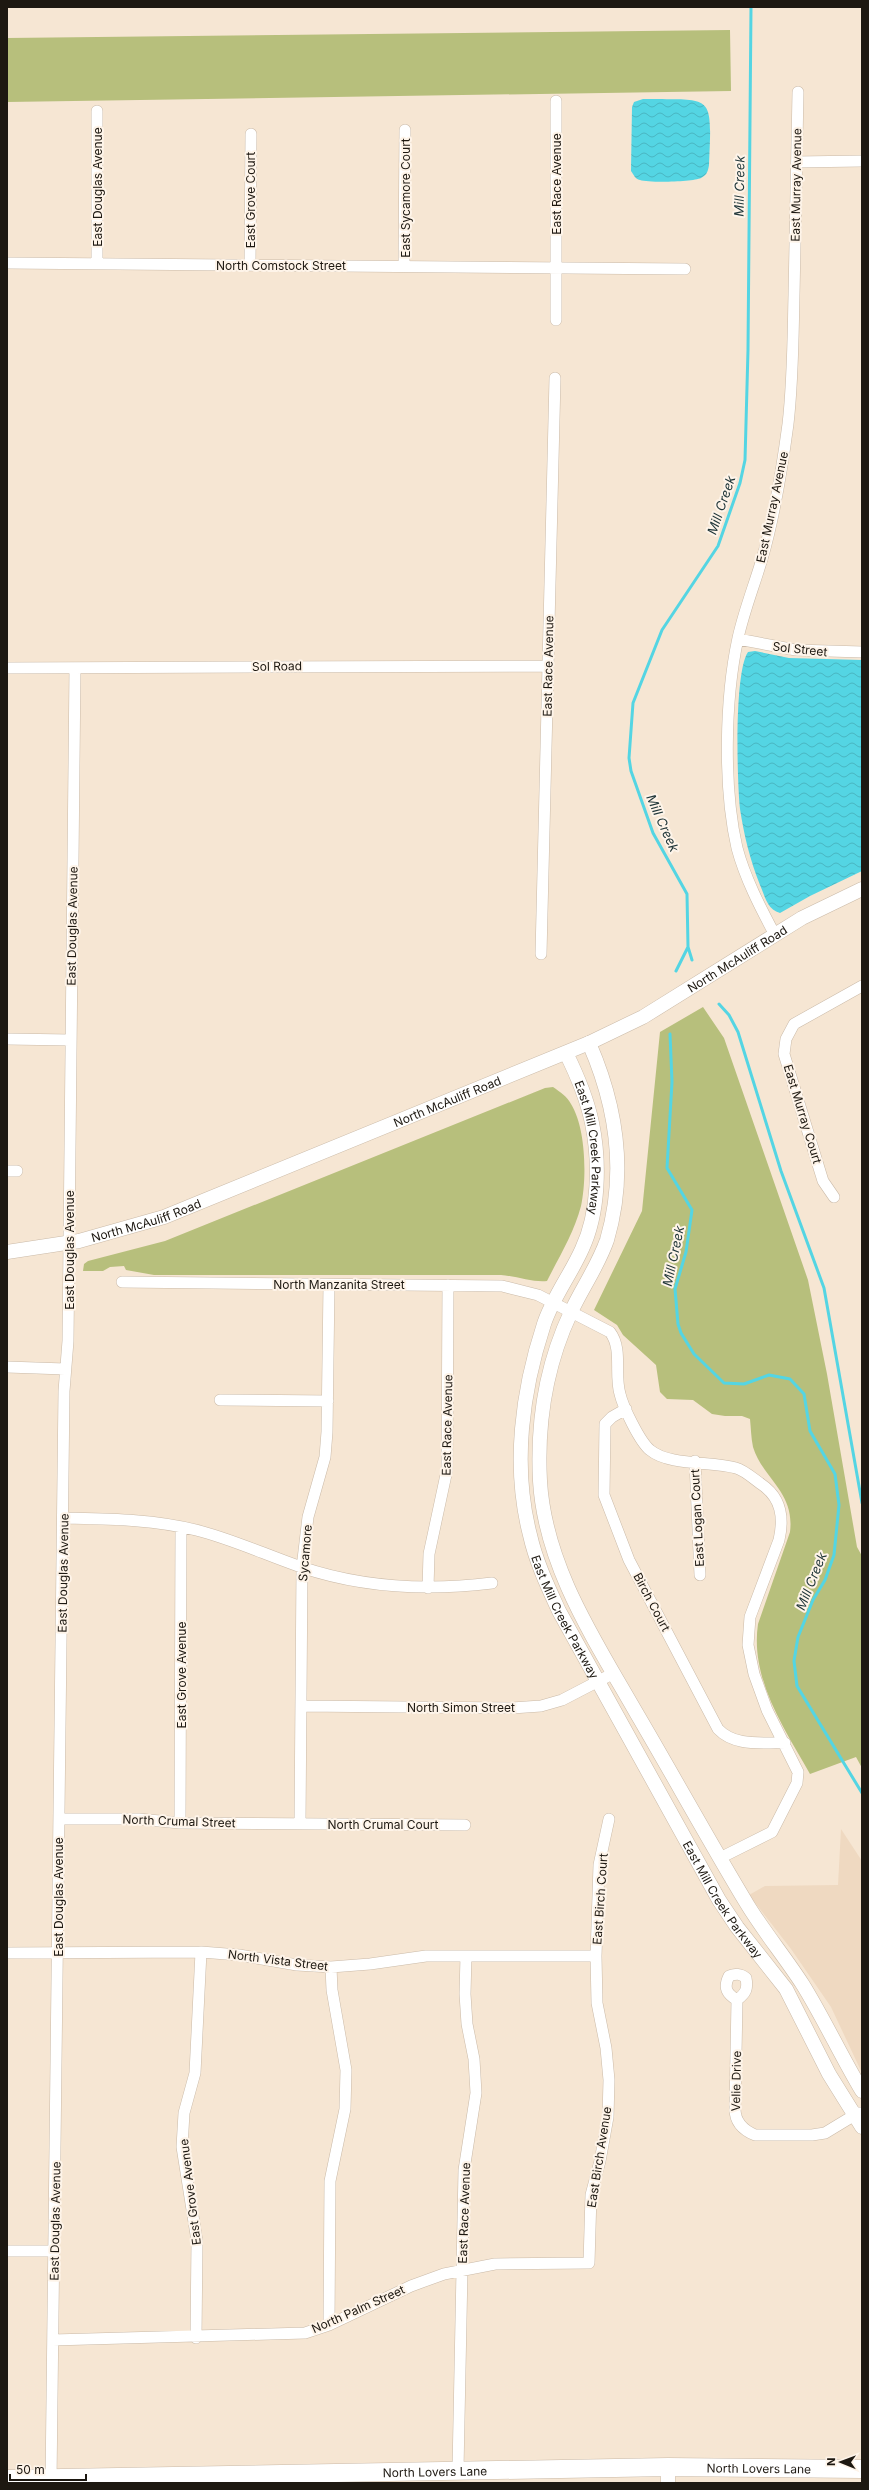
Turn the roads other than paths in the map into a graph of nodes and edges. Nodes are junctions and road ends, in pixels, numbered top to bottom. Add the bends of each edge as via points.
1 (798, 92) dead end
2 (556, 101) dead end
3 (97, 111) dead end
4 (405, 130) dead end
5 (251, 134) dead end
6 (862, 161) edge
7 (797, 162) junction
8 (7, 263) edge
9 (96, 264) junction
10 (250, 265) junction
11 (404, 266) junction
12 (556, 267) junction
13 (685, 269) dead end
14 (556, 320) dead end
15 (555, 378) dead end
16 (738, 639) junction
17 (862, 652) edge
18 (548, 666) junction
19 (7, 668) edge
20 (75, 668) junction
21 (862, 889) edge
22 (775, 935) junction
23 (541, 954) dead end
24 (862, 986) edge
25 (7, 1039) edge
26 (70, 1040) junction
27 (589, 1043) junction
28 (566, 1053) junction
29 (834, 1197) dead end
30 (69, 1243) junction
31 (7, 1252) edge
32 (122, 1282) dead end
33 (329, 1285) junction
34 (448, 1285) junction
35 (553, 1303) junction
36 (571, 1311) junction
37 (7, 1367) edge
38 (65, 1369) junction
39 (220, 1400) dead end
40 (328, 1402) junction
41 (626, 1409) junction
42 (695, 1461) junction
43 (64, 1518) junction
44 (181, 1527) junction
45 (302, 1568) junction
46 (700, 1575) dead end
47 (492, 1583) dead end
48 (428, 1588) junction
49 (614, 1673) junction
50 (596, 1682) junction
51 (301, 1706) junction
52 (785, 1743) junction
53 (59, 1819) junction
54 (609, 1819) dead end
55 (180, 1823) junction
56 (300, 1824) junction
57 (465, 1825) dead end
58 (720, 1858) junction
59 (201, 1952) junction
60 (7, 1953) edge
61 (58, 1954) junction
62 (466, 1956) junction
63 (596, 1956) junction
64 (332, 1967) junction
65 (737, 2000) dead end
66 (862, 2091) edge
67 (860, 2118) edge
68 (7, 2251) edge
69 (54, 2251) junction
70 (589, 2263) joint
71 (462, 2270) junction
72 (329, 2325) junction
73 (196, 2338) junction
74 (54, 2340) junction
75 (862, 2469) edge
76 (458, 2470) junction
77 (668, 2475) edge
78 (7, 2479) edge
79 (51, 2481) edge

1 - 7 street, East Murray Avenue
2 - 12 street, East Race Avenue
3 - 9 street, East Douglas Avenue
4 - 11 street, East Sycamore Court
5 - 10 street, East Grove Court
6 - 7 street
7 - 16 street, East Murray Avenue via 788,421 769,533
8 - 9 street, North Comstock Street
9 - 10 street, North Comstock Street
10 - 11 street, North Comstock Street
11 - 12 street, North Comstock Street
12 - 13 street, North Comstock Street
12 - 14 street, East Race Avenue
15 - 18 street, East Race Avenue
16 - 17 street, Sol Street via 796,650
16 - 22 street, East Murray Avenue via 730,694 730,797 738,849 754,893
18 - 20 street, Sol Road
18 - 23 street, East Race Avenue
19 - 20 street, Sol Road
20 - 26 street, East Douglas Avenue
21 - 22 street, North McAuliff Road via 802,918
22 - 27 street, North McAuliff Road via 643,1017
24 - 29 street, East Murray Court via 794,1024 786,1039 784,1054 823,1181
25 - 26 street
26 - 30 street, East Douglas Avenue
27 - 28 street, North McAuliff Road
27 - 36 street, East Mill Creek Parkway via 608,1090 618,1152 618,1185 606,1241 596,1267
28 - 30 street, North McAuliff Road via 179,1212 116,1232
28 - 35 street, East Mill Creek Parkway via 586,1099 592,1124 596,1177 594,1202 583,1247
30 - 31 street, North McAuliff Road
30 - 38 street, East Douglas Avenue via 68,1341
32 - 33 street, North Manzanita Street
33 - 34 street, North Manzanita Street
33 - 40 street, Sycamore
34 - 35 street, North Manzanita Street via 519,1288
34 - 48 street, East Race Avenue via 447,1470 429,1554
35 - 36 street, North Manzanita Street
35 - 50 street, East Mill Creek Parkway via 544,1323 525,1403 521,1471 523,1501 540,1568
36 - 41 street, North Manzanita Street via 601,1326 614,1337 619,1394
36 - 49 street, East Mill Creek Parkway via 552,1363 546,1389 540,1484 551,1543 562,1572 574,1602
37 - 38 street
38 - 43 street, East Douglas Avenue
39 - 40 street
40 - 45 street, Sycamore via 325,1457 308,1517
41 - 42 street via 650,1450 666,1458
41 - 52 street, Birch Court via 605,1424 604,1495 629,1560 718,1730 738,1742
42 - 46 street, East Logan Court
42 - 52 street via 737,1468 769,1489 780,1507 782,1528 750,1617 748,1645 754,1674 767,1710
43 - 44 street via 139,1520
43 - 53 street, East Douglas Avenue
44 - 45 street via 229,1540
44 - 55 street, East Grove Avenue
45 - 48 street via 368,1583
45 - 51 street, Sycamore
47 - 48 street
49 - 50 street, North Simon Street
49 - 58 street, East Mill Creek Parkway
50 - 51 street, North Simon Street via 562,1700 541,1706
50 - 67 street, East Mill Creek Parkway via 719,1900 786,1989 829,2074
51 - 56 street, Sycamore
52 - 58 street via 798,1772 797,1784 772,1832
53 - 55 street, North Crumal Street via 139,1819
53 - 61 street, East Douglas Avenue
54 - 63 street, East Birch Court via 599,1865
55 - 56 street, North Crumal Street
56 - 57 street, North Crumal Court
58 - 66 street, East Mill Creek Parkway via 749,1907 808,1994
59 - 61 street, North Vista Street
59 - 64 street, North Vista Street
59 - 73 street, East Grove Avenue via 195,2073 184,2114 182,2147 197,2241
60 - 61 street, North Vista Street
61 - 69 street, East Douglas Avenue
62 - 63 street, North Vista Street
62 - 64 street, North Vista Street via 426,1956
62 - 71 street, East Race Avenue via 467,2024 474,2060 476,2093 464,2170
63 - 70 street, East Birch Avenue via 597,2003 609,2080 608,2117 591,2195
64 - 72 street via 332,1990 346,2070 345,2109 330,2182
65 - 67 street, Velie Drive via 734,2109 739,2124 755,2135 812,2135 825,2133
68 - 69 street
69 - 74 street, East Douglas Avenue
70 - 71 street, North Palm Street via 496,2264
71 - 72 street, North Palm Street via 411,2286
71 - 76 street, East Race Avenue
72 - 73 street, North Palm Street via 305,2333
73 - 74 street, North Palm Street
74 - 79 street, East Douglas Avenue
75 - 77 main road, North Lovers Lane
76 - 77 main road, North Lovers Lane
76 - 79 main road, North Lovers Lane
78 - 79 main road, North Lovers Lane

